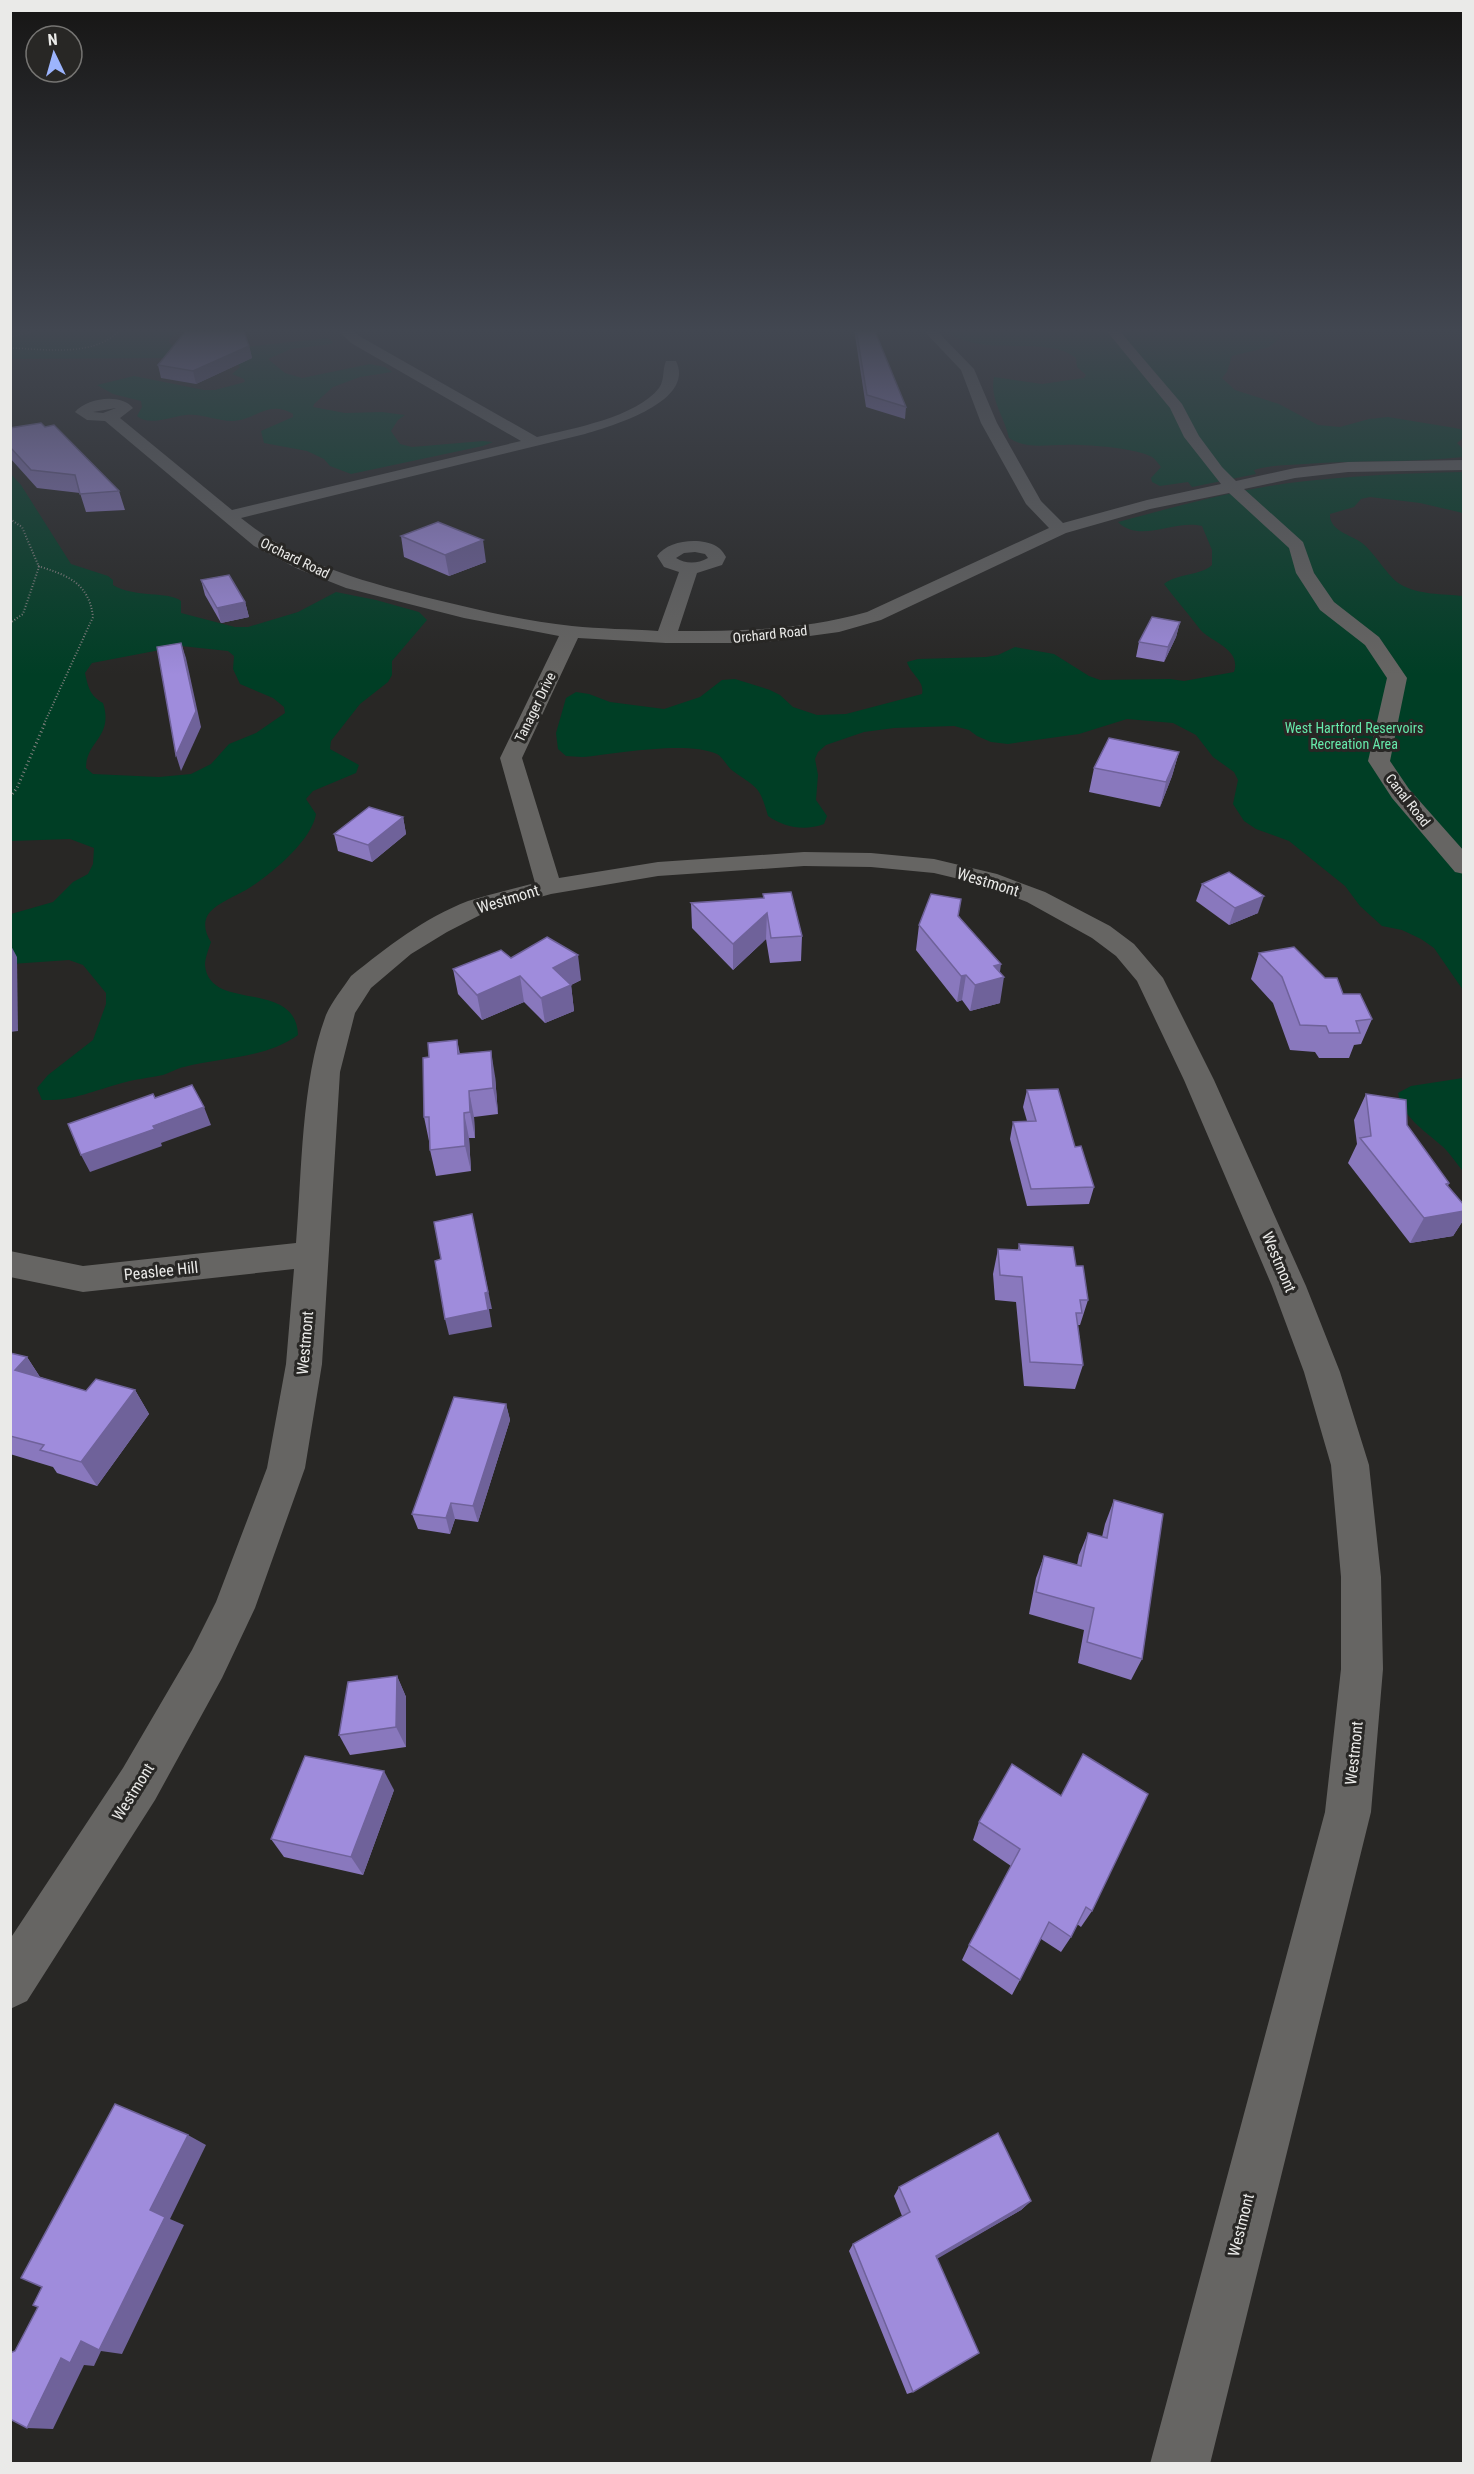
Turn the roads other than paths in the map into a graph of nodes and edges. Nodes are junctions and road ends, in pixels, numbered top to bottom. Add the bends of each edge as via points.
1 (141, 444) edge
2 (525, 444) edge
3 (1001, 444) edge
4 (1197, 444) edge
5 (1464, 465) edge
6 (1232, 487) junction
7 (228, 516) junction
8 (1060, 529) junction
9 (690, 568) dead end
10 (572, 632) junction
11 (666, 637) junction
12 (1464, 867) edge
13 (549, 887) junction
14 (312, 1254) junction
15 (10, 1264) edge
16 (10, 1984) edge
17 (1180, 2463) edge

1 - 7 street, Orchard Road
2 - 7 street
3 - 8 street via 1034,504
4 - 6 street, Canal Road
5 - 6 street, Orchard Road via 1348,467 1295,473
6 - 8 street, Orchard Road
6 - 12 street, Canal Road via 1297,546 1305,573 1327,606 1372,641 1397,678 1379,762 1400,793
7 - 10 street, Orchard Road via 260,542 353,584 471,614
8 - 11 street, Orchard Road via 857,621 759,637
9 - 11 street
10 - 11 street, Orchard Road
10 - 13 street, Tanager Drive via 511,758
13 - 14 street, Westmont via 477,907 438,926 402,948 361,982 341,1013 325,1072
13 - 17 street, Westmont via 658,869 804,859 872,860 933,866 988,879 1068,912 1125,950 1149,978 1199,1080 1290,1286 1350,1464 1361,1577 1362,1669 1348,1812
14 - 15 street, Peaslee Hill via 83,1279
14 - 16 street, Westmont via 304,1364 286,1468 234,1608 139,1784

